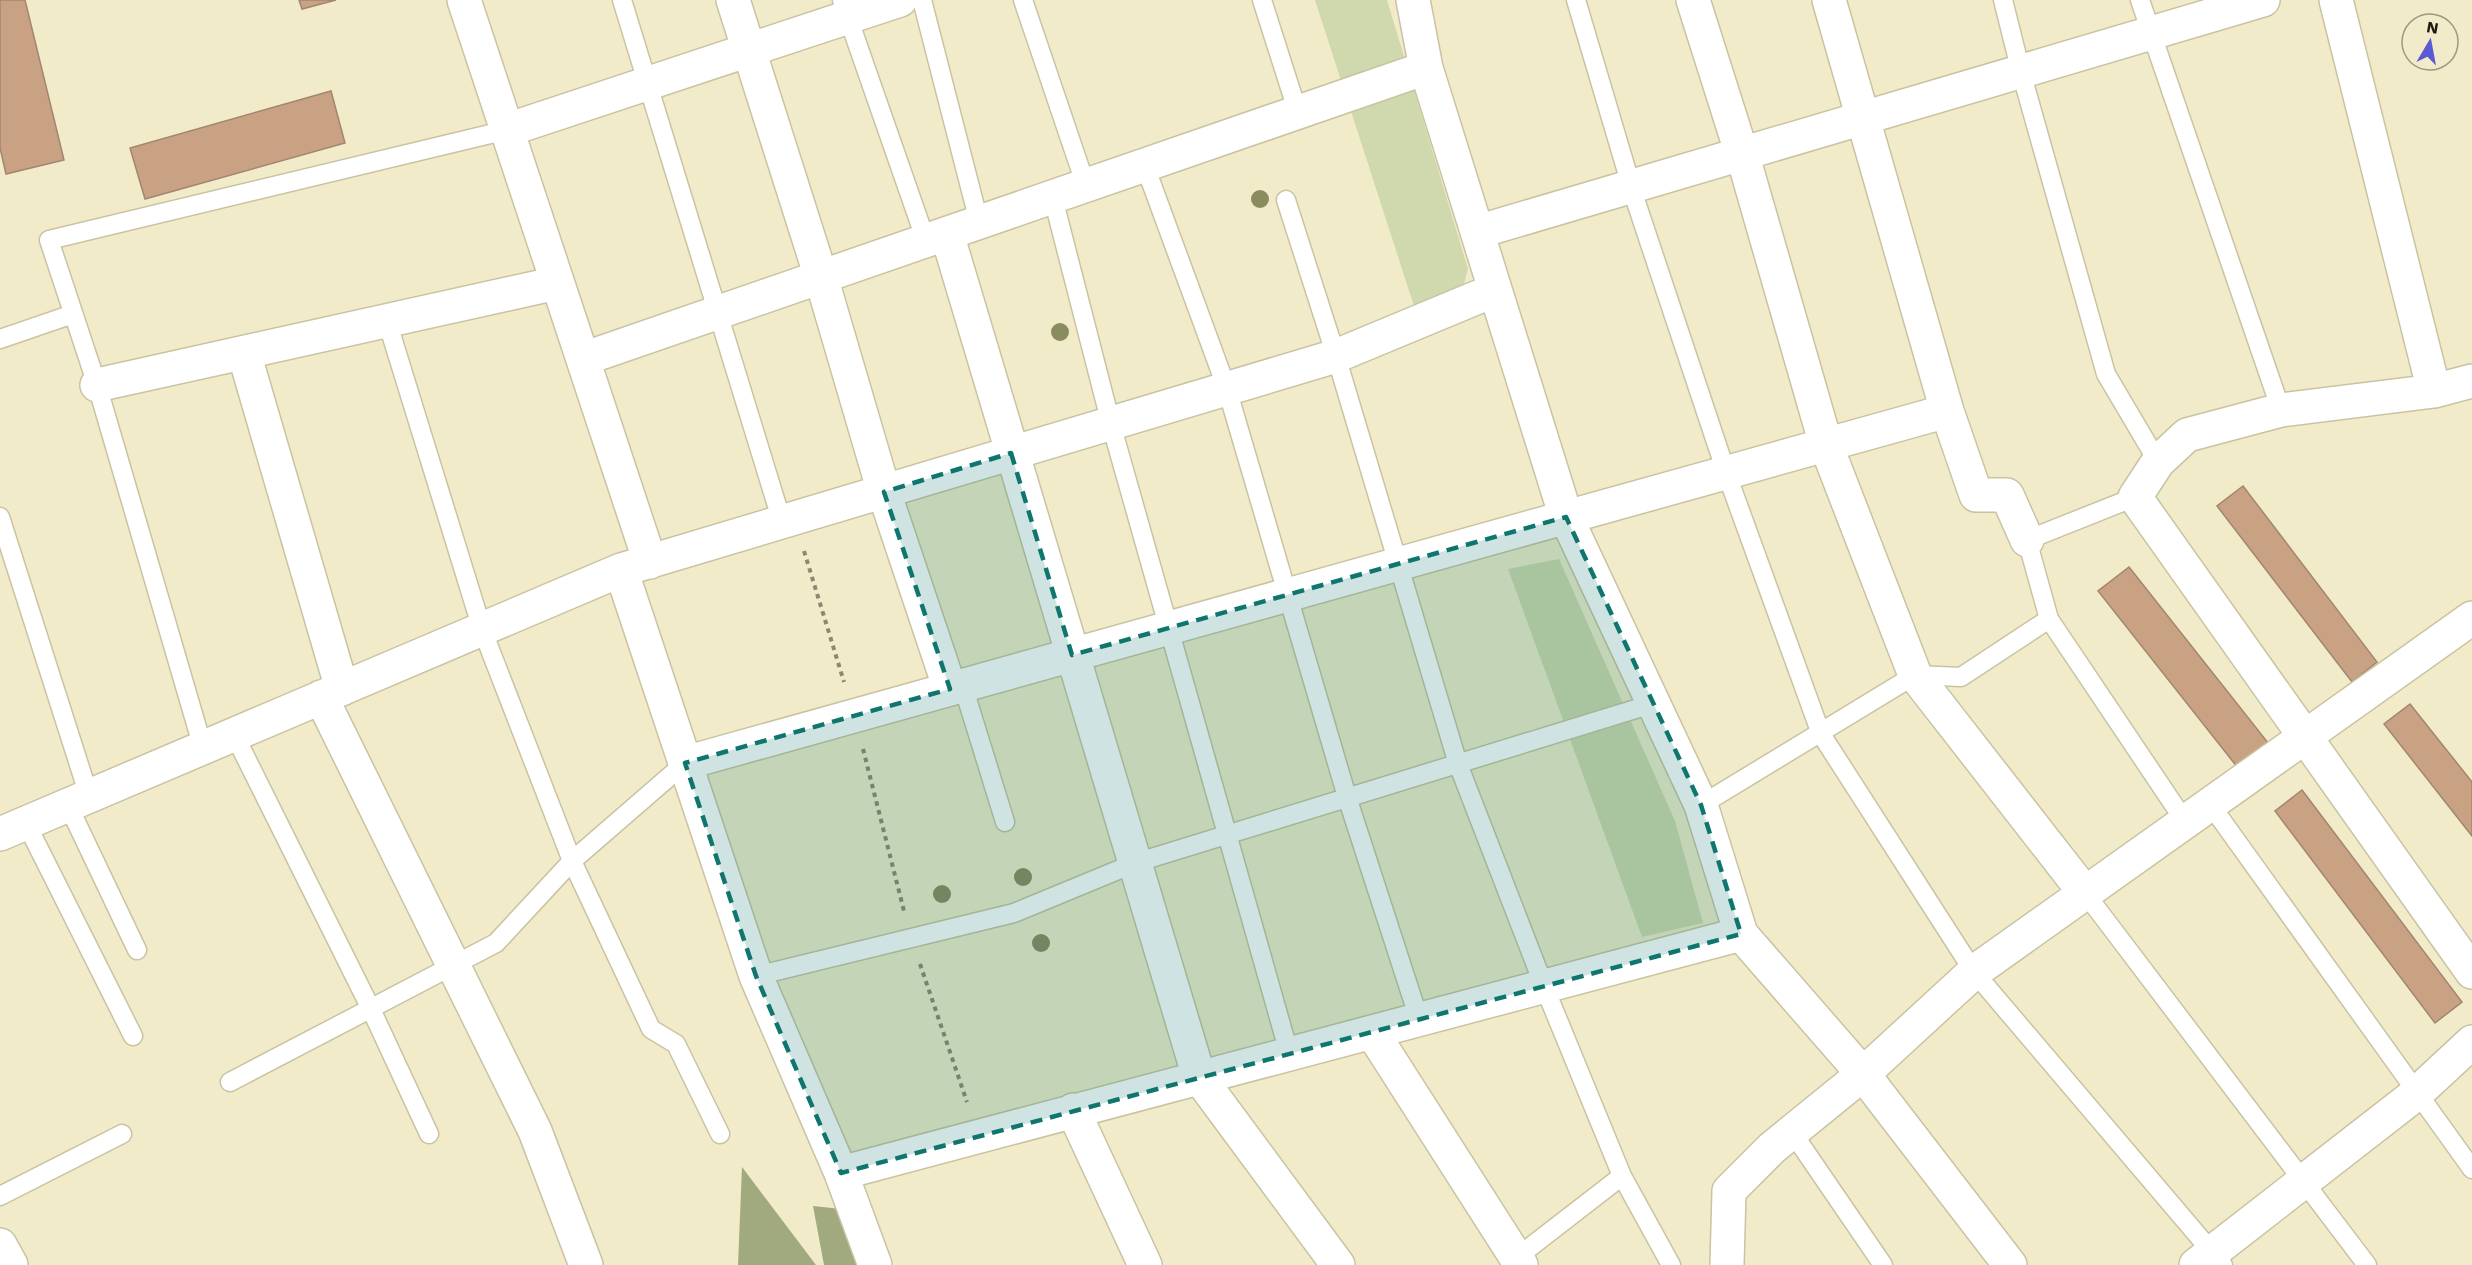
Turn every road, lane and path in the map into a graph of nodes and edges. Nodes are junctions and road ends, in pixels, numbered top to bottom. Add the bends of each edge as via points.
1 (464, 0) edge
2 (622, 0) edge
3 (732, 0) edge
4 (900, 0) edge
5 (922, 0) edge
6 (1023, 0) edge
7 (1262, 0) edge
8 (1413, 0) edge
9 (1576, 0) edge
10 (1693, 0) edge
11 (1829, 0) edge
12 (2003, 0) edge
13 (2140, 0) edge
14 (2264, 0) edge
15 (2336, 0) edge
16 (845, 9) edge
17 (2151, 34) junction
18 (748, 51) junction
19 (1426, 68) junction
20 (2021, 72) junction
21 (648, 84) junction
22 (1298, 112) junction
23 (1863, 118) junction
24 (507, 130) junction
25 (1742, 154) junction
26 (1145, 166) junction
27 (1086, 186) junction
28 (1632, 186) junction
29 (1053, 198) junction
30 (1286, 200) dead end
31 (979, 222) junction
32 (1477, 232) junction
33 (937, 237) junction
34 (821, 277) junction
35 (557, 283) junction
36 (1495, 290) junction
37 (718, 313) junction
38 (73, 314) junction
39 (387, 321) junction
40 (0, 339) edge
41 (244, 353) junction
42 (1336, 356) junction
43 (583, 359) junction
44 (2472, 381) edge
45 (97, 385) junction
46 (1227, 389) junction
47 (2434, 391) junction
48 (2281, 410) junction
49 (1947, 411) junction
50 (1112, 424) junction
51 (1826, 445) junction
52 (1011, 453) junction
53 (2158, 462) junction
54 (1726, 472) junction
55 (884, 492) junction
56 (2135, 496) junction
57 (0, 517) edge
58 (1566, 517) junction
59 (788, 520) junction
60 (2027, 540) junction
61 (1398, 564) junction
62 (635, 566) junction
63 (1288, 594) junction
64 (2472, 618) edge
65 (2049, 619) junction
66 (1169, 628) junction
67 (482, 629) junction
68 (1072, 655) junction
69 (1916, 675) junction
70 (956, 687) junction
71 (332, 693) junction
72 (1652, 704) junction
73 (854, 716) junction
74 (1821, 734) junction
75 (234, 735) junction
76 (2305, 736) junction
77 (203, 748) junction
78 (686, 763) junction
79 (1458, 764) junction
80 (1347, 797) junction
81 (78, 801) junction
82 (1701, 805) junction
83 (2198, 813) junction
84 (1005, 822) dead end
85 (13, 829) edge
86 (1227, 834) junction
87 (572, 861) junction
88 (1135, 863) junction
89 (2085, 893) junction
90 (1741, 934) junction
91 (911, 938) junction
92 (137, 950) dead end
93 (453, 965) junction
94 (1974, 972) junction
95 (2472, 972) edge
96 (756, 976) junction
97 (1544, 986) junction
98 (370, 1007) junction
99 (1419, 1019) junction
100 (1372, 1032) junction
101 (133, 1036) dead end
102 (2472, 1042) edge
103 (1289, 1053) junction
104 (1863, 1074) junction
105 (1199, 1077) junction
106 (230, 1082) dead end
107 (2416, 1094) junction
108 (1072, 1110) junction
109 (1792, 1132) junction
110 (122, 1134) dead end
111 (429, 1134) dead end
112 (720, 1134) dead end
113 (979, 1135) junction
114 (2472, 1169) edge
115 (841, 1173) junction
116 (1622, 1176) junction
117 (2304, 1182) junction
118 (0, 1196) edge
119 (0, 1245) edge
120 (1518, 1261) edge
121 (2211, 1261) edge
122 (11, 1265) edge
123 (586, 1265) edge
124 (875, 1265) edge
125 (1145, 1265) edge
126 (1338, 1265) edge
127 (1671, 1265) edge
128 (1727, 1265) edge
129 (1883, 1265) edge
130 (2010, 1265) edge
131 (2367, 1265) edge

1 - 24 street
2 - 21 lane
3 - 18 street
4 - 16 street
5 - 31 lane
6 - 27 lane
7 - 22 lane
8 - 19 street
9 - 28 lane
10 - 25 street
11 - 23 street
12 - 20 lane
13 - 17 lane
14 - 17 street
15 - 47 street
16 - 18 street
16 - 33 lane
17 - 20 street
17 - 48 lane
18 - 21 street
18 - 34 street
19 - 22 street
19 - 32 street
20 - 23 street
20 - 53 lane via 2106,374
21 - 24 street
21 - 37 lane
22 - 26 street
23 - 25 street
23 - 49 street
24 - 35 street
24 - 38 lane via 49,240
25 - 28 street
25 - 51 street
26 - 27 street
26 - 46 lane
27 - 29 street
28 - 32 street
28 - 54 lane
29 - 31 street
29 - 50 lane
30 - 42 lane
31 - 33 street
32 - 36 street
33 - 34 street
33 - 52 street
34 - 37 street
34 - 55 street
35 - 39 street
35 - 43 street
36 - 42 street
36 - 58 street
37 - 43 street
37 - 59 lane
38 - 40 lane
38 - 45 lane
39 - 41 street
39 - 67 lane
41 - 45 street
41 - 71 street
42 - 46 street
42 - 61 lane
43 - 62 street
44 - 47 street
45 - 77 lane
46 - 50 street
46 - 63 lane
47 - 48 street
48 - 53 street via 2187,435
49 - 51 street
49 - 60 street via 1976,495 2007,495
50 - 52 street
50 - 66 lane
51 - 54 street
51 - 69 street
52 - 55 street
52 - 68 street
53 - 56 street
54 - 58 street
54 - 74 lane
55 - 59 street
55 - 70 street
56 - 60 lane
56 - 76 street
57 - 81 lane
58 - 61 street
58 - 72 street
59 - 62 street
59 - 73 path
60 - 65 lane
61 - 63 street
61 - 79 lane
62 - 67 street
62 - 78 street
63 - 66 street
63 - 80 lane
64 - 76 street
65 - 69 lane via 1961,677
65 - 83 lane
66 - 68 street
66 - 86 lane
67 - 71 street
67 - 87 lane
68 - 70 street
68 - 88 street
69 - 74 lane
69 - 89 street
70 - 73 street
70 - 84 lane
71 - 75 street
71 - 93 street
72 - 79 lane
72 - 82 street
73 - 78 street
73 - 91 path
74 - 82 lane
74 - 94 lane
75 - 77 street
75 - 98 lane
76 - 83 street
76 - 95 street
77 - 81 street
78 - 87 lane
78 - 96 street
79 - 80 lane
79 - 97 lane
80 - 86 lane
80 - 99 lane
81 - 85 street
81 - 92 lane
82 - 90 street
83 - 89 street
83 - 107 lane
85 - 101 lane
86 - 88 lane
86 - 103 lane
87 - 93 lane via 496,943
87 - 112 lane via 651,1029 676,1044
88 - 91 lane via 1014,913
88 - 105 street
89 - 94 street
89 - 117 lane
90 - 97 street
90 - 104 street
91 - 96 lane
91 - 113 path
93 - 98 lane
93 - 123 street via 535,1131
94 - 104 street
94 - 121 lane
96 - 115 street
97 - 99 street
97 - 116 lane
98 - 106 lane
98 - 111 lane
99 - 100 street
100 - 103 street
100 - 120 street
102 - 107 street
103 - 105 street
104 - 109 street
104 - 130 street
105 - 108 street
105 - 126 street
107 - 114 lane
107 - 117 street
108 - 113 street
108 - 125 street
109 - 128 street via 1730,1191
109 - 129 lane
110 - 118 lane
113 - 115 street
115 - 124 street
116 - 120 lane
116 - 127 lane
117 - 121 street
117 - 131 lane
119 - 122 street

